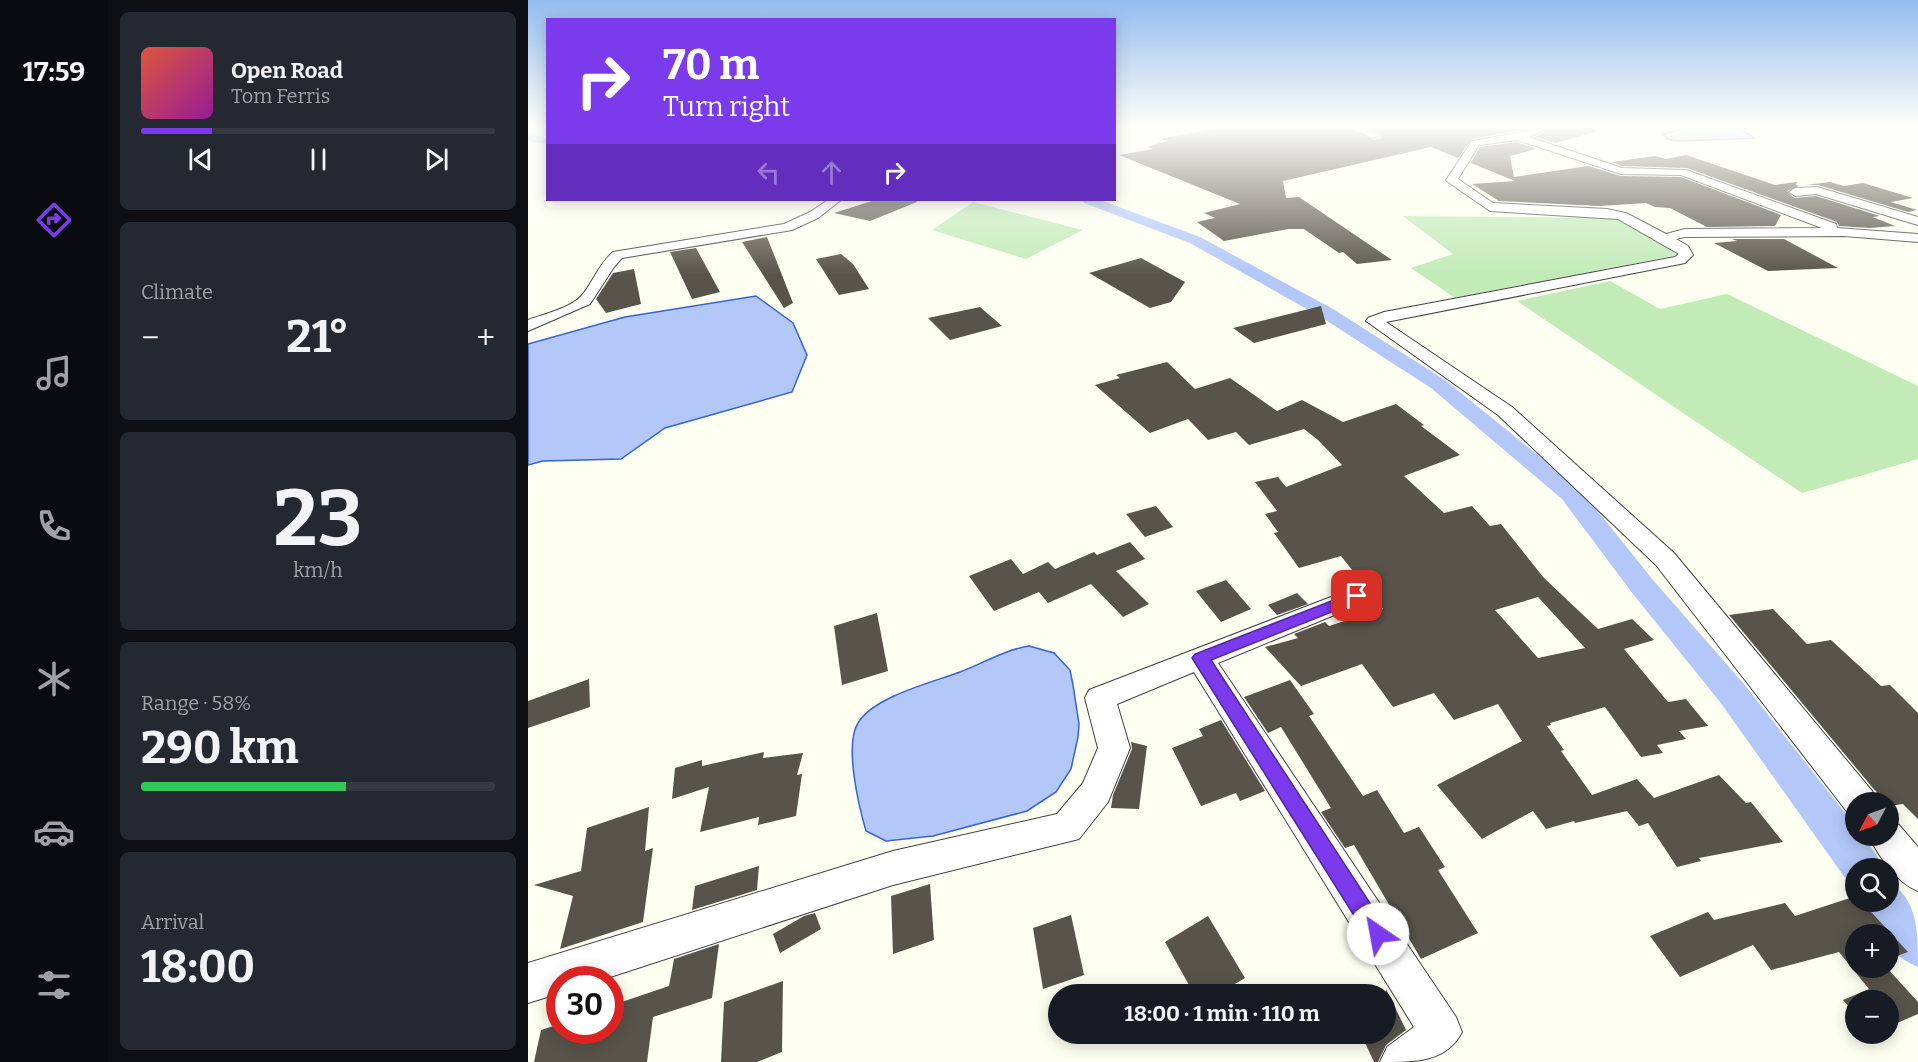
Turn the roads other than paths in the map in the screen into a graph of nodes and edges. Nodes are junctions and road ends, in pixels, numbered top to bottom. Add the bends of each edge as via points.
1 (1455, 176) edge
2 (1692, 176) edge
3 (1795, 192) dead end
4 (834, 201) edge
5 (1918, 221) edge
6 (1844, 232) junction
7 (1918, 238) edge
8 (1669, 241) junction
9 (528, 326) edge
10 (1357, 596) dead end
11 (1200, 658) junction
12 (1852, 792) edge
13 (1895, 846) edge
14 (1918, 874) edge
15 (528, 983) edge
16 (1402, 1062) edge

1 - 8 street via 1452,180 1490,207 1608,213 1622,216
2 - 6 street
3 - 5 street via 1817,190
4 - 9 street via 787,227 618,255 601,274 587,300
6 - 7 street
6 - 8 street via 1685,233 1669,237
8 - 12 street via 1686,255 1680,260 1477,297 1374,321 1505,411 1665,560
10 - 11 street
11 - 15 street via 1100,698 1114,748 1096,792 1067,828 893,868
11 - 16 street via 1441,1032
13 - 14 street

